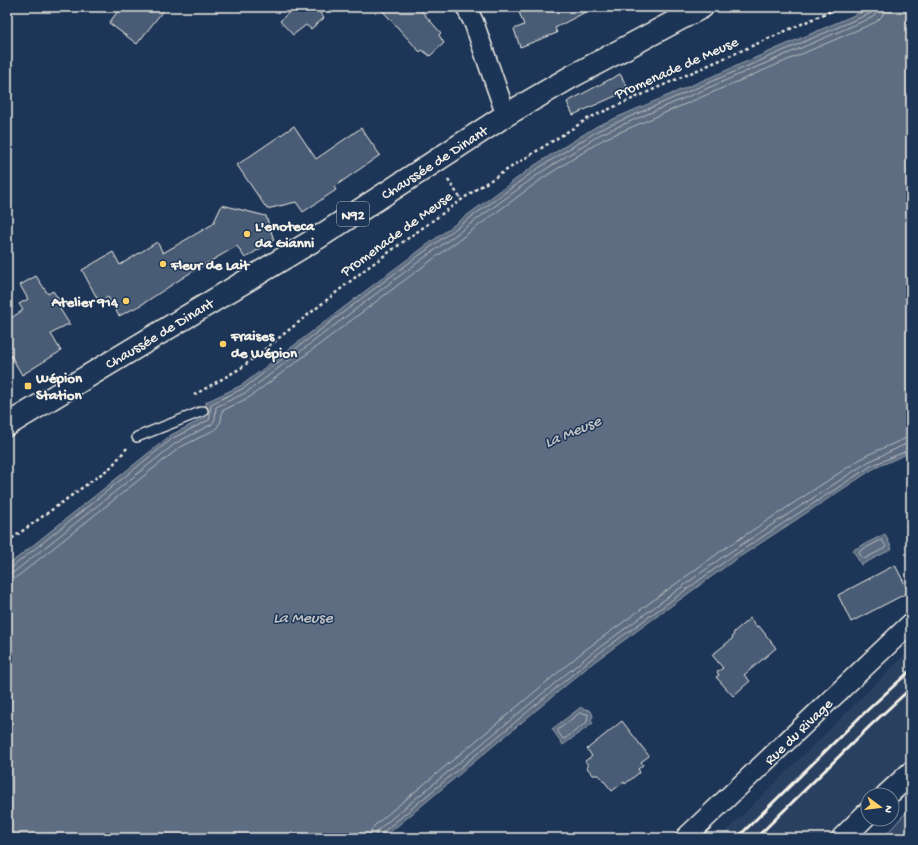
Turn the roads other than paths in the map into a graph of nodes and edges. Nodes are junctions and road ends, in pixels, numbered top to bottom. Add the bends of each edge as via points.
1 (466, 7) edge
2 (702, 7) edge
3 (506, 115) junction
4 (203, 410) dead end
5 (7, 425) edge
6 (137, 436) road end
7 (911, 623) edge
8 (911, 773) edge
9 (896, 787) edge
10 (860, 821) edge
11 (685, 838) edge
12 (843, 838) edge

1 - 3 street
2 - 3 main road, Chaussée de Dinant / N92
3 - 5 main road, Chaussée de Dinant / N92 via 319,237
4 - 6 lane
7 - 11 street, Rue du Rivage
8 - 9 main road
10 - 12 main road

